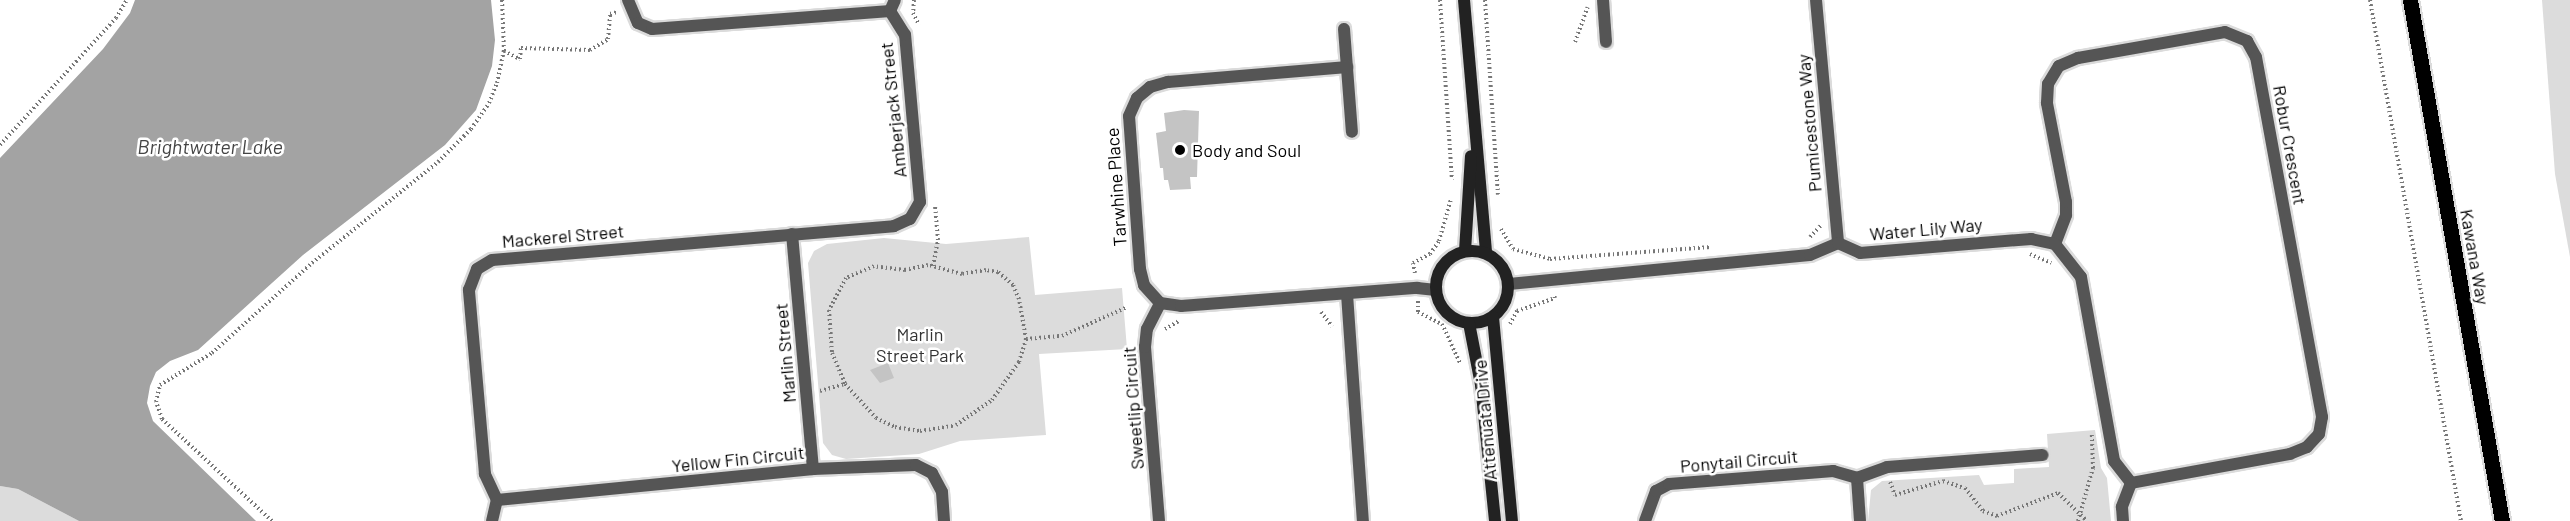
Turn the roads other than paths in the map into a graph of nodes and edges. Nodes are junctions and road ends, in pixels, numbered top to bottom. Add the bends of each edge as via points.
1 (1464, 0) edge
2 (1603, 0) edge
3 (1816, 0) edge
4 (2410, 0) edge
5 (629, 4) edge
6 (893, 6) edge
7 (1344, 28) dead end
8 (1606, 42) dead end
9 (1347, 66) junction
10 (1473, 120) junction
11 (1352, 132) dead end
12 (910, 219) joint
13 (792, 234) junction
14 (1838, 243) junction
15 (2055, 244) junction
16 (1465, 251) junction
17 (1486, 253) junction
18 (1509, 284) junction
19 (1436, 290) junction
20 (1347, 294) junction
21 (1160, 303) junction
22 (1493, 317) junction
23 (1469, 323) junction
24 (2043, 455) dead end
25 (813, 469) junction
26 (1857, 478) junction
27 (2131, 483) junction
28 (497, 500) junction
29 (492, 521) edge
30 (944, 521) edge
31 (1159, 521) edge
32 (1364, 521) edge
33 (1496, 521) edge
34 (1512, 521) edge
35 (1645, 521) edge
36 (1860, 521) edge
37 (2123, 521) edge
38 (2502, 521) edge

1 - 10 street
2 - 8 street
3 - 14 street, Pumicestone Way
4 - 38 main road, Kawana Way
5 - 6 street via 638,23 652,30
6 - 12 street, Amberjack Street via 905,35 920,202
7 - 9 street
9 - 11 street
9 - 21 street, Tarwhine Place via 1168,82 1150,87 1137,98 1129,116 1140,269 1144,285
10 - 16 street
10 - 17 street
12 - 13 street, Mackerel Street via 894,226
13 - 25 street, Marlin Street
13 - 28 street, Mackerel Street via 492,260 477,269 469,290 485,474
14 - 15 street, Water Lily Way via 1860,253 2028,239
14 - 18 street via 1810,255
15 - 27 street via 2081,277 2114,461
15 - 27 street, Robur Crescent via 2066,215 2066,202 2047,103 2048,84 2059,66 2078,58 2225,32 2247,41 2258,69 2322,417 2319,434 2307,447 2290,454
16 - 17 street
16 - 19 street via 1443,265
17 - 18 street via 1498,260
18 - 22 street via 1508,297
19 - 20 street
19 - 23 street via 1446,312
20 - 21 street via 1181,306
20 - 32 street
21 - 31 street, Sweetlip Circuit via 1147,329 1145,347
22 - 23 street
22 - 34 street, Attenuata Drive
23 - 33 street, Attenuata Drive via 1481,385
24 - 26 street via 1887,467
25 - 28 street, Yellow Fin Circuit
25 - 30 street, Yellow Fin Circuit via 916,465 932,473 942,492
26 - 35 street, Ponytail Circuit via 1833,471 1669,484 1656,492
26 - 36 street
27 - 37 street via 2122,507
28 - 29 street

